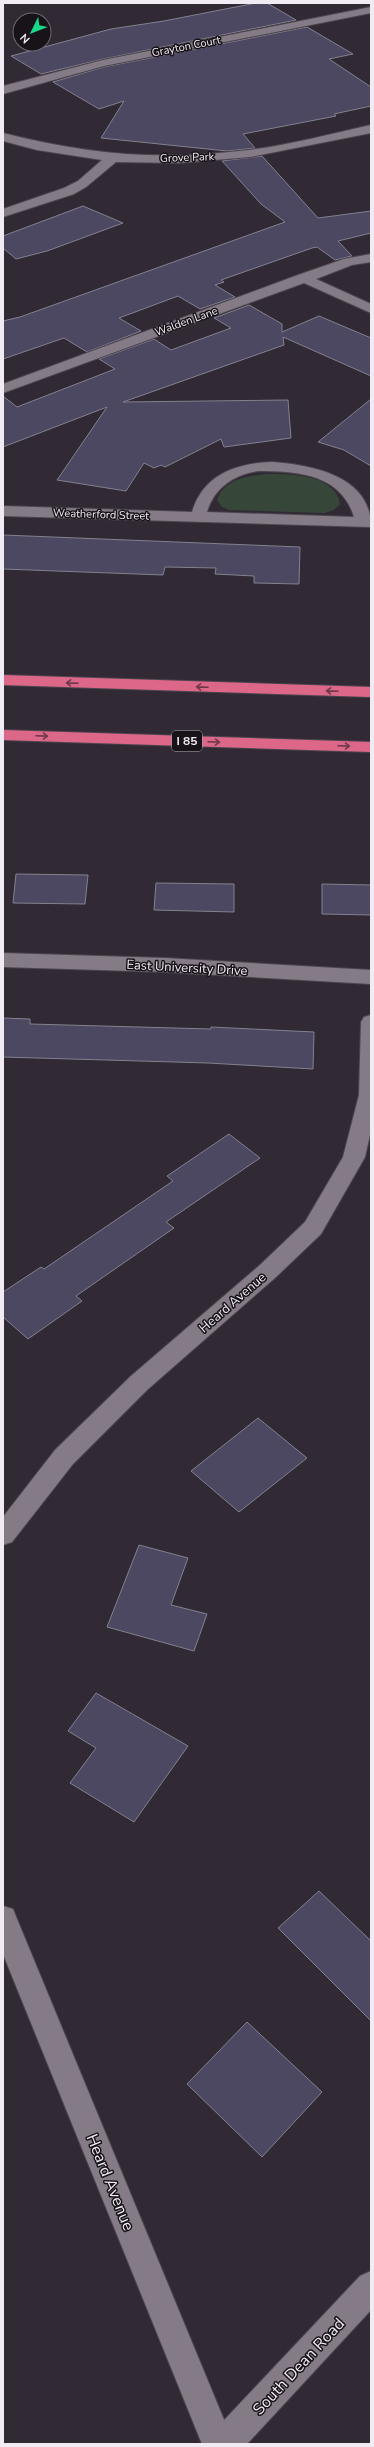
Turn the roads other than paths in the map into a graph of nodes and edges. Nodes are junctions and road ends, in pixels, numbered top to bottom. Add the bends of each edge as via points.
1 (371, 10) edge
2 (3, 90) edge
3 (371, 128) edge
4 (3, 137) edge
5 (114, 157) junction
6 (3, 213) edge
7 (371, 258) edge
8 (303, 278) junction
9 (371, 309) edge
10 (3, 389) edge
11 (3, 511) edge
12 (198, 517) junction
13 (367, 522) edge
14 (3, 680) edge
15 (371, 692) edge
16 (3, 735) edge
17 (371, 747) edge
18 (3, 960) edge
19 (371, 977) edge
20 (371, 1022) edge
21 (3, 1535) edge
22 (3, 1919) edge
23 (371, 2288) edge
24 (218, 2444) edge
25 (225, 2444) edge

1 - 2 street, Grayton Court via 103,63
3 - 5 street, Grove Park via 248,154 186,158
4 - 5 street, Grove Park via 48,149
5 - 6 street via 82,184 69,191
7 - 8 street, Walden Lane via 349,262
8 - 9 street
8 - 10 street, Walden Lane
11 - 12 street, Weatherford Street
12 - 13 street, Weatherford Street
12 - 13 street, Weatherford Street via 203,500 211,488 224,479 246,468 274,466 326,477 347,489
15 -> 14 highway
16 -> 17 highway, I 85
18 - 19 street, East University Drive via 165,965
20 - 21 street, Heard Avenue via 369,1095 354,1157 313,1228 268,1271 133,1388 64,1457
22 - 24 street, Heard Avenue
23 - 25 street, South Dean Road

